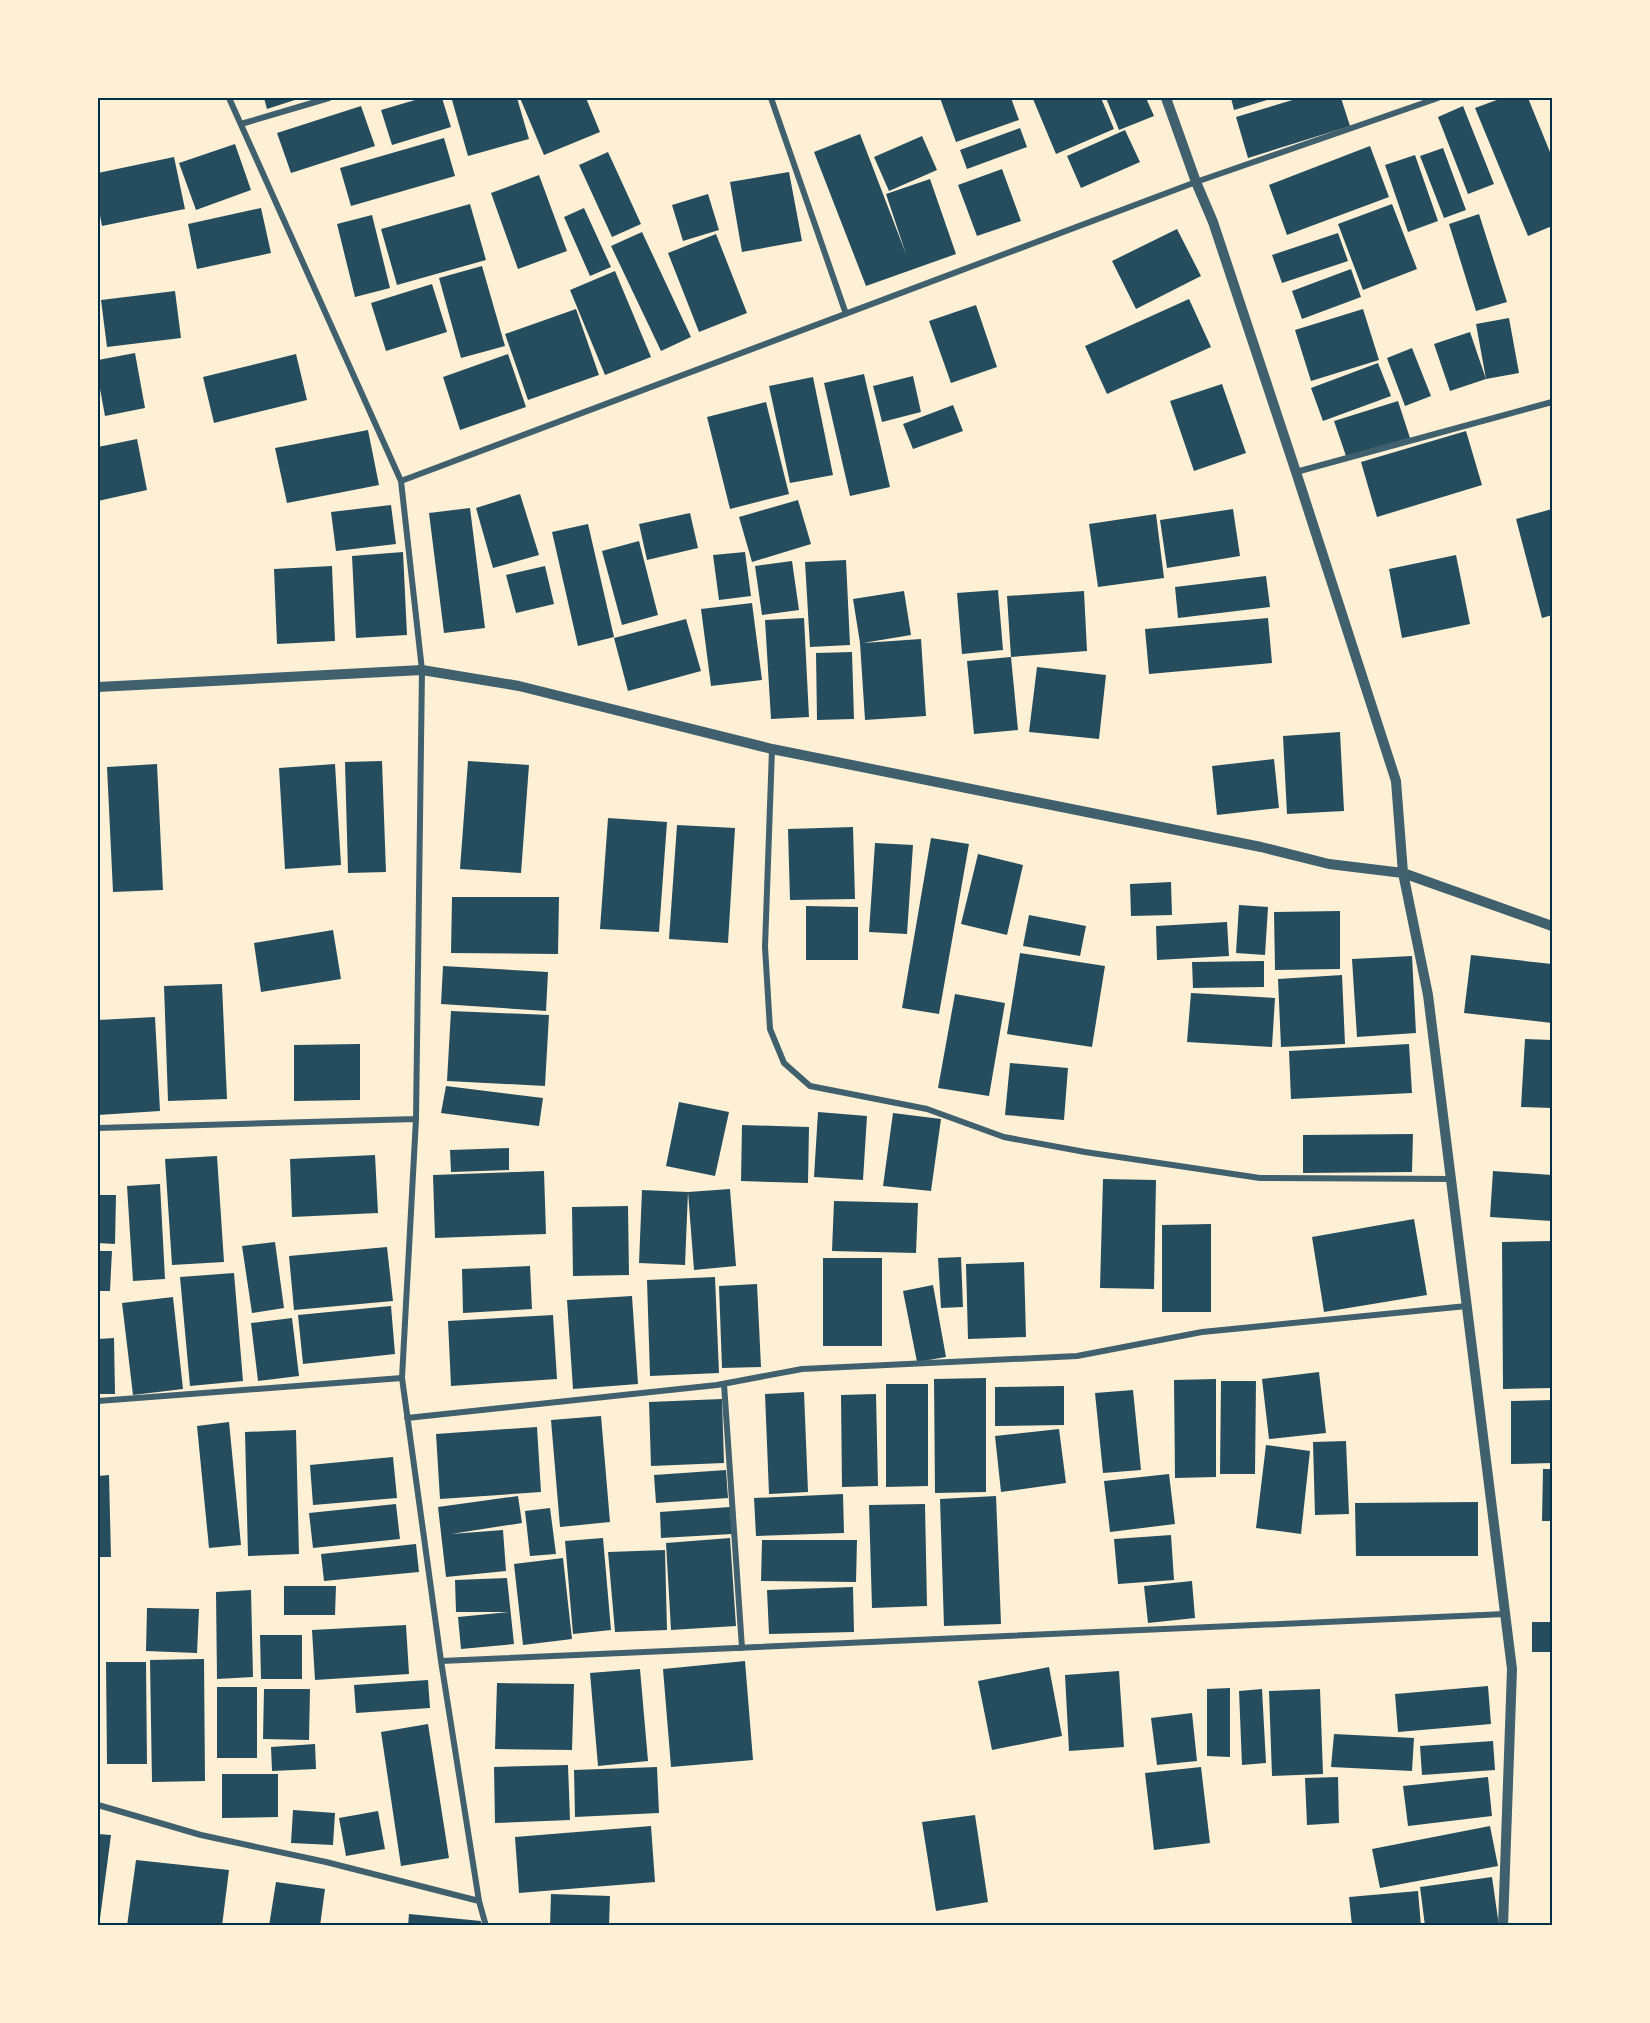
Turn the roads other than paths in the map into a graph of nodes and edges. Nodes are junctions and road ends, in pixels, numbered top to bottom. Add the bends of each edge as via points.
1 (229, 98) edge
2 (329, 98) edge
3 (771, 98) edge
4 (1166, 98) edge
5 (1438, 98) edge
6 (241, 124) junction
7 (1196, 182) junction
8 (846, 314) junction
9 (1552, 402) edge
10 (1296, 472) junction
11 (401, 481) junction
12 (422, 670) junction
13 (98, 687) edge
14 (772, 749) junction
15 (1403, 873) junction
16 (1552, 926) edge
17 (417, 1119) junction
18 (98, 1128) edge
19 (1451, 1179) junction
20 (1467, 1306) junction
21 (402, 1378) junction
22 (724, 1384) junction
23 (98, 1401) edge
24 (406, 1418) junction
25 (1505, 1614) junction
26 (742, 1648) junction
27 (441, 1661) junction
28 (98, 1805) edge
29 (479, 1901) junction
30 (486, 1926) edge
31 (1503, 1926) edge

1 - 6 street
2 - 6 street
3 - 8 street
4 - 7 street
5 - 7 street
6 - 11 street
7 - 8 street
7 - 10 street via 1213,222
8 - 11 street
9 - 10 street
10 - 15 street via 1396,781
11 - 12 street
12 - 13 street
12 - 14 street via 519,686
12 - 17 street
14 - 15 street via 1262,847 1329,864
14 - 19 street via 765,947 770,1029 784,1063 810,1086 927,1109 1004,1137 1260,1178
15 - 16 street
15 - 19 street via 1428,995
17 - 18 street
17 - 21 street
19 - 20 street
20 - 22 street via 1202,1332 1077,1356 802,1369
20 - 25 street
21 - 23 street
21 - 24 street
22 - 24 street
22 - 26 street
24 - 27 street
25 - 26 street
25 - 31 street via 1512,1669
26 - 27 street
27 - 29 street
28 - 29 street via 201,1835
29 - 30 street

